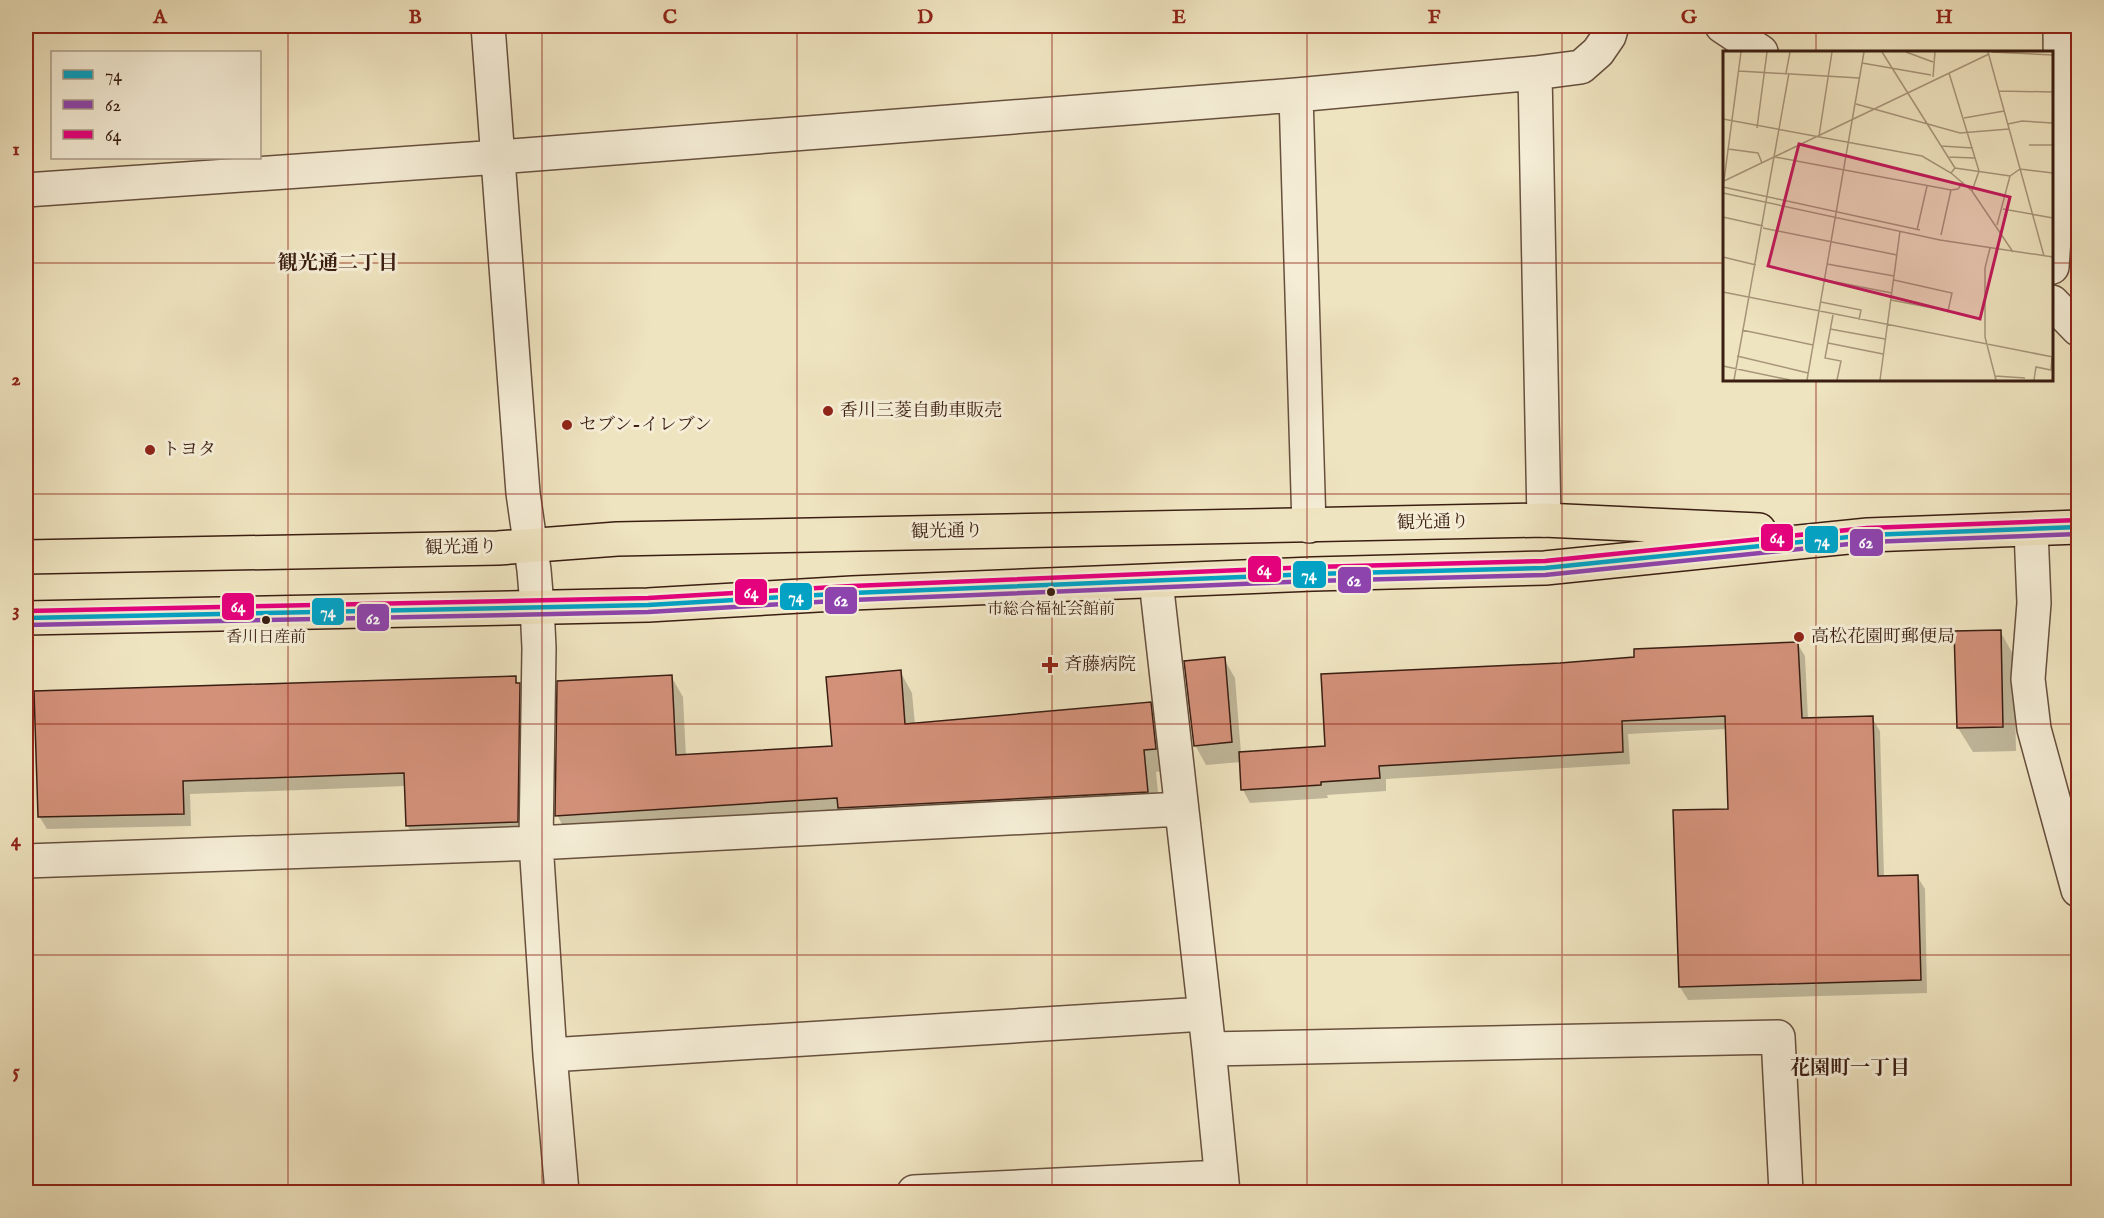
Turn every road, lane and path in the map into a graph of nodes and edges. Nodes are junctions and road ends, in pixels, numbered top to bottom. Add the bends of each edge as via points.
1 (488, 26) edge
2 (1612, 26) edge
3 (2060, 26) edge
4 (1731, 28) edge
5 (1760, 51) edge
6 (1535, 73) junction
7 (1296, 96) junction
8 (2070, 138) edge
9 (499, 157) junction
10 (26, 190) edge
11 (2053, 260) edge
12 (2053, 303) edge
13 (2079, 329) edge
14 (1544, 520) junction
15 (1310, 526) junction
16 (2079, 527) edge
17 (2031, 530) junction
18 (1868, 535) junction
19 (530, 545) junction
20 (26, 557) edge
21 (1156, 581) junction
22 (537, 606) junction
23 (26, 618) edge
24 (1181, 809) junction
25 (536, 843) junction
26 (26, 861) edge
27 (2079, 890) edge
28 (1204, 1014) junction
29 (1209, 1049) junction
30 (550, 1055) junction
31 (1222, 1185) edge
32 (562, 1192) edge
33 (914, 1192) edge
34 (1786, 1192) edge

1 - 9 street
2 - 6 street via 1598,52 1581,67
3 - 8 street
4 - 5 street
6 - 7 street
6 - 14 street
7 - 9 street
7 - 15 street
8 - 11 street
9 - 10 street
9 - 19 street
12 - 13 street
14 - 15 main road, 観光通り
14 - 18 main road, 観光通り
15 - 19 main road, 観光通り via 617,539
16 - 17 main road, 観光通り
17 - 18 main road, 観光通り
17 - 27 street via 2034,603 2028,679 2034,729
18 - 21 main road, 観光通り via 1545,568
19 - 20 main road, 観光通り
19 - 22 street
21 - 22 main road, 観光通り via 852,592 648,605
21 - 24 street
22 - 23 main road, 観光通り
22 - 25 street
24 - 25 street
24 - 28 street
25 - 26 street
25 - 30 street
28 - 29 street
28 - 30 street
29 - 31 street
29 - 34 street via 1778,1037
30 - 32 street
31 - 33 street

